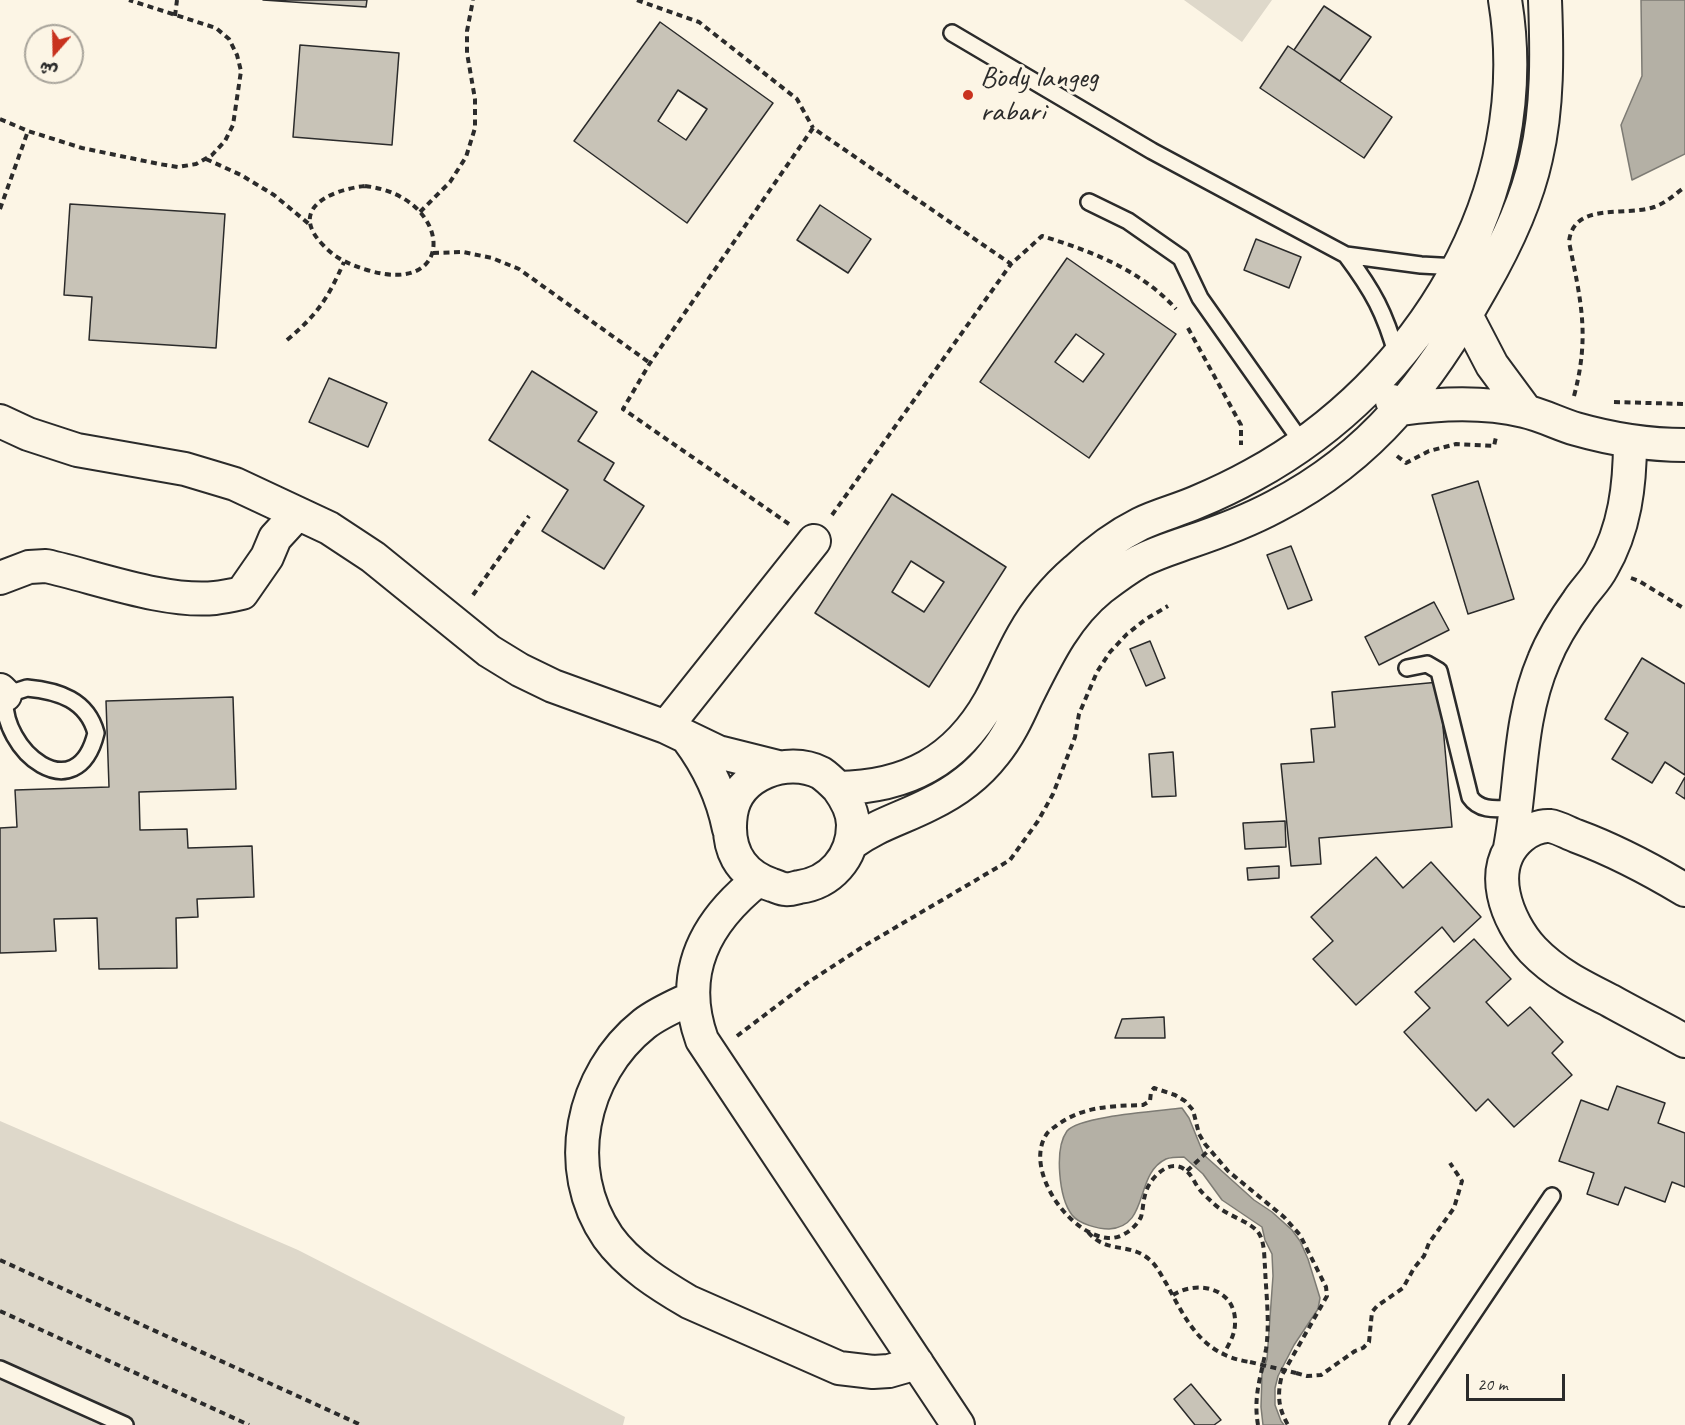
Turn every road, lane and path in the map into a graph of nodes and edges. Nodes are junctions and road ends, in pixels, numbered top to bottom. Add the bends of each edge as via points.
1 (129, 0) edge
2 (177, 0) edge
3 (473, 0) edge
4 (637, 0) edge
5 (1505, 0) edge
6 (1545, 0) edge
7 (176, 16) junction
8 (952, 33) dead end
9 (0, 119) edge
10 (813, 128) junction
11 (28, 131) junction
12 (206, 159) junction
13 (1685, 187) edge
14 (1089, 202) dead end
15 (0, 209) edge
16 (420, 212) junction
17 (309, 225) junction
18 (433, 254) junction
19 (1346, 255) junction
20 (344, 262) junction
21 (1011, 264) junction
22 (1458, 267) junction
23 (1441, 297) junction
24 (1181, 314) dead end
25 (1466, 315) junction
26 (1186, 324) dead end
27 (286, 340) dead end
28 (1398, 357) junction
29 (650, 363) junction
30 (1374, 385) junction
31 (1566, 394) dead end
32 (1574, 396) junction
33 (1583, 398) dead end
34 (1610, 402) dead end
35 (1685, 404) edge
36 (1401, 409) junction
37 (1515, 409) junction
38 (0, 421) edge
39 (1373, 437) junction
40 (1630, 441) junction
41 (1303, 444) junction
42 (1685, 445) edge
43 (1239, 452) dead end
44 (297, 514) junction
45 (529, 516) dead end
46 (814, 541) junction
47 (1074, 571) junction
48 (0, 578) edge
49 (1625, 580) dead end
50 (1097, 591) junction
51 (1168, 606) dead end
52 (1685, 609) edge
53 (453, 623) junction
54 (1407, 668) dead end
55 (2, 692) edge
56 (677, 733) junction
57 (778, 767) junction
58 (1519, 768) junction
59 (838, 788) junction
60 (1516, 808) junction
61 (1550, 826) junction
62 (729, 829) junction
63 (852, 843) junction
64 (1510, 848) junction
65 (758, 880) junction
66 (1685, 891) edge
67 (692, 998) junction
68 (1685, 1041) edge
69 (713, 1056) junction
70 (1209, 1150) junction
71 (1450, 1163) dead end
72 (1187, 1171) junction
73 (1552, 1196) dead end
74 (1088, 1231) junction
75 (0, 1260) edge
76 (1173, 1295) junction
77 (0, 1311) edge
78 (1223, 1355) junction
79 (917, 1363) junction
80 (0, 1369) edge
81 (125, 1425) edge
82 (249, 1425) edge
83 (361, 1425) edge
84 (958, 1425) edge
85 (1258, 1425) edge
86 (1288, 1425) edge
87 (1398, 1425) edge

1 - 7 path
2 - 7 path
3 - 16 path via 467,53 475,99 475,128 466,157 450,182
4 - 10 path via 699,22 797,99
5 - 22 street via 1511,62 1502,147 1480,221
6 - 25 street via 1544,91 1536,159 1501,253
7 - 12 path via 216,28 229,39 241,71 233,125 225,141
8 - 19 lane via 1152,151
9 - 11 path
10 - 21 path
10 - 29 path
11 - 12 path via 82,148 178,167
11 - 15 path
12 - 17 path via 274,195
13 - 32 path via 1656,207 1592,215 1574,224 1569,243 1583,328 1583,352
14 - 41 lane via 1128,221 1181,258 1200,298
16 - 17 path via 395,193 365,186 334,193 317,204
16 - 18 path via 434,235
17 - 20 path via 324,246
18 - 20 path via 422,267 405,274 378,274
18 - 29 path via 463,252 519,269
19 - 22 lane
19 - 28 lane via 1370,286
20 - 27 path via 317,312
21 - 24 path via 1042,236 1114,263 1161,292
21 - 46 path
22 - 23 street
23 - 25 street
23 - 28 street
25 - 36 street
25 - 37 street
26 - 43 path via 1241,425
28 - 30 street
29 - 46 path via 623,409
30 - 36 street
30 - 41 street
31 - 32 path
32 - 33 path
34 - 35 path
36 - 37 street via 1464,403
36 - 39 street
37 - 39 path via 1494,446 1456,444 1429,451 1406,463
37 - 40 street
38 - 44 street via 77,450 185,470 235,484
39 - 50 street via 1318,482 1277,506 1140,561
40 - 42 street
40 - 58 street via 1622,521 1602,569 1577,602 1544,661 1525,724
41 - 47 street via 1254,475 1141,524
44 - 48 street via 275,538 242,593 184,597 46,566 29,567
44 - 53 street via 329,528 372,557
45 - 53 path
46 - 56 street
47 - 50 street
47 - 59 street via 1023,634 991,699 963,739 924,769 904,778 873,786
49 - 52 path via 1635,578
50 - 63 street via 1071,617 1012,728 976,774 929,805 884,823
51 - 69 path via 1127,634 1097,672 1053,794 1010,860 807,983
53 - 56 street via 489,651 536,678
54 - 60 lane via 1427,664 1439,671 1470,797 1482,808
55 - 55 lane via 8,726 17,744 42,768 68,769 86,759 96,733 88,713 76,701 27,688
56 - 57 street via 718,752
56 - 62 street via 715,782
57 - 59 street via 801,767 821,774
57 - 62 street via 758,775 742,789 732,808
58 - 60 street
58 - 61 street
59 - 63 street via 849,804
60 - 64 street
61 - 64 street via 1529,832
61 - 66 street via 1626,857
62 - 65 street via 733,849
63 - 65 street via 838,869 814,885 786,890
64 - 68 street via 1501,874 1502,888 1518,930 1531,948 1566,978
65 - 67 street via 739,895 708,934 698,956
67 - 69 street via 702,1040
67 - 79 street via 659,1014 626,1040 605,1068 588,1107 583,1131 585,1186 608,1237 626,1258 689,1302 839,1368 890,1371
69 - 79 street
70 - 72 path
70 - 74 path via 1199,1134 1193,1110 1162,1089 1152,1088 1150,1101 1143,1105 1092,1108 1063,1120 1046,1134 1041,1149 1043,1175 1055,1202
70 - 86 path via 1300,1235 1326,1287 1326,1299 1282,1375 1279,1402
71 - 78 path, bridge via 1462,1181 1454,1208 1403,1288 1372,1312 1369,1342 1363,1348 1321,1375 1307,1376
72 - 74 path via 1177,1165 1169,1166 1151,1182 1140,1217 1127,1233 1108,1238
72 - 85 path via 1215,1205 1254,1227 1263,1241 1267,1316 1266,1348 1257,1387
73 - 87 lane
74 - 76 path via 1101,1244 1141,1253 1159,1270
75 - 83 path
76 - 78 path via 1198,1336
76 - 78 path via 1201,1287 1212,1289 1230,1303 1234,1331
77 - 82 path
79 - 84 street
80 - 81 lane

